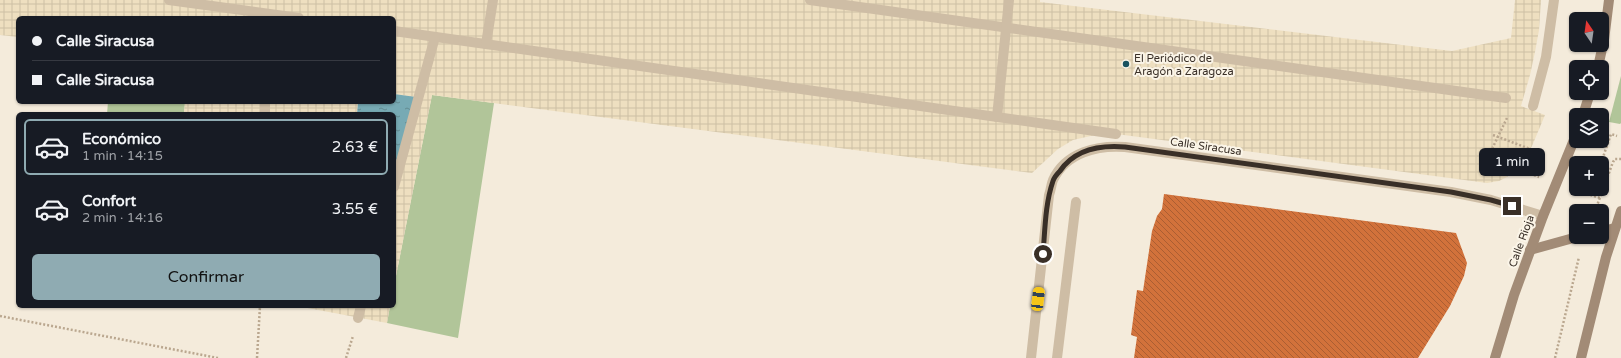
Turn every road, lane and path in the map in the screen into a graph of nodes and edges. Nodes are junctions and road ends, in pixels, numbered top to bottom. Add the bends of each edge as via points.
1 (169, 0) edge
2 (493, 0) edge
3 (810, 0) edge
4 (1009, 0) edge
5 (1609, 0) edge
6 (1554, 2) edge
7 (268, 16) edge
8 (1006, 28) junction
9 (396, 31) edge
10 (435, 37) junction
11 (486, 44) junction
12 (1600, 60) edge
13 (1506, 98) dead end
14 (1533, 106) dead end
15 (997, 117) junction
16 (1116, 134) dead end
17 (1493, 135) dead end
18 (1617, 136) dead end
19 (1571, 148) edge
20 (1530, 149) dead end
21 (1603, 156) edge
22 (1621, 159) edge
23 (396, 180) edge
24 (1076, 202) dead end
25 (1598, 204) edge
26 (1621, 210) edge
27 (1543, 216) junction
28 (1618, 228) edge
29 (1569, 239) edge
30 (1530, 250) junction
31 (1581, 252) dead end
32 (260, 308) edge
33 (360, 308) edge
34 (0, 316) edge
35 (358, 318) dead end
36 (218, 358) edge
37 (257, 358) edge
38 (1031, 358) edge
39 (1057, 358) edge
40 (1495, 358) edge
41 (1555, 358) edge
42 (1581, 358) edge

1 - 7 street
2 - 11 street
3 - 8 street
4 - 8 street
5 - 12 main road
6 - 14 street via 1546,57
8 - 13 street
8 - 15 street
9 - 10 street
10 - 11 street
10 - 23 street
11 - 15 street
15 - 16 street
17 - 20 path
18 - 21 path via 1611,134
19 - 27 main road, Calle Rioja
22 - 25 path via 1615,159 1613,162
24 - 39 street
26 - 28 main road
27 - 30 main road, Calle Rioja
27 - 38 street, Calle Siracusa via 1491,200 1451,192 1125,147 1107,146 1091,149 1073,157 1053,180 1049,195
28 - 42 main road
29 - 30 main road
30 - 40 main road, Calle Rioja
31 - 41 path
32 - 37 path
33 - 35 street
34 - 36 path

